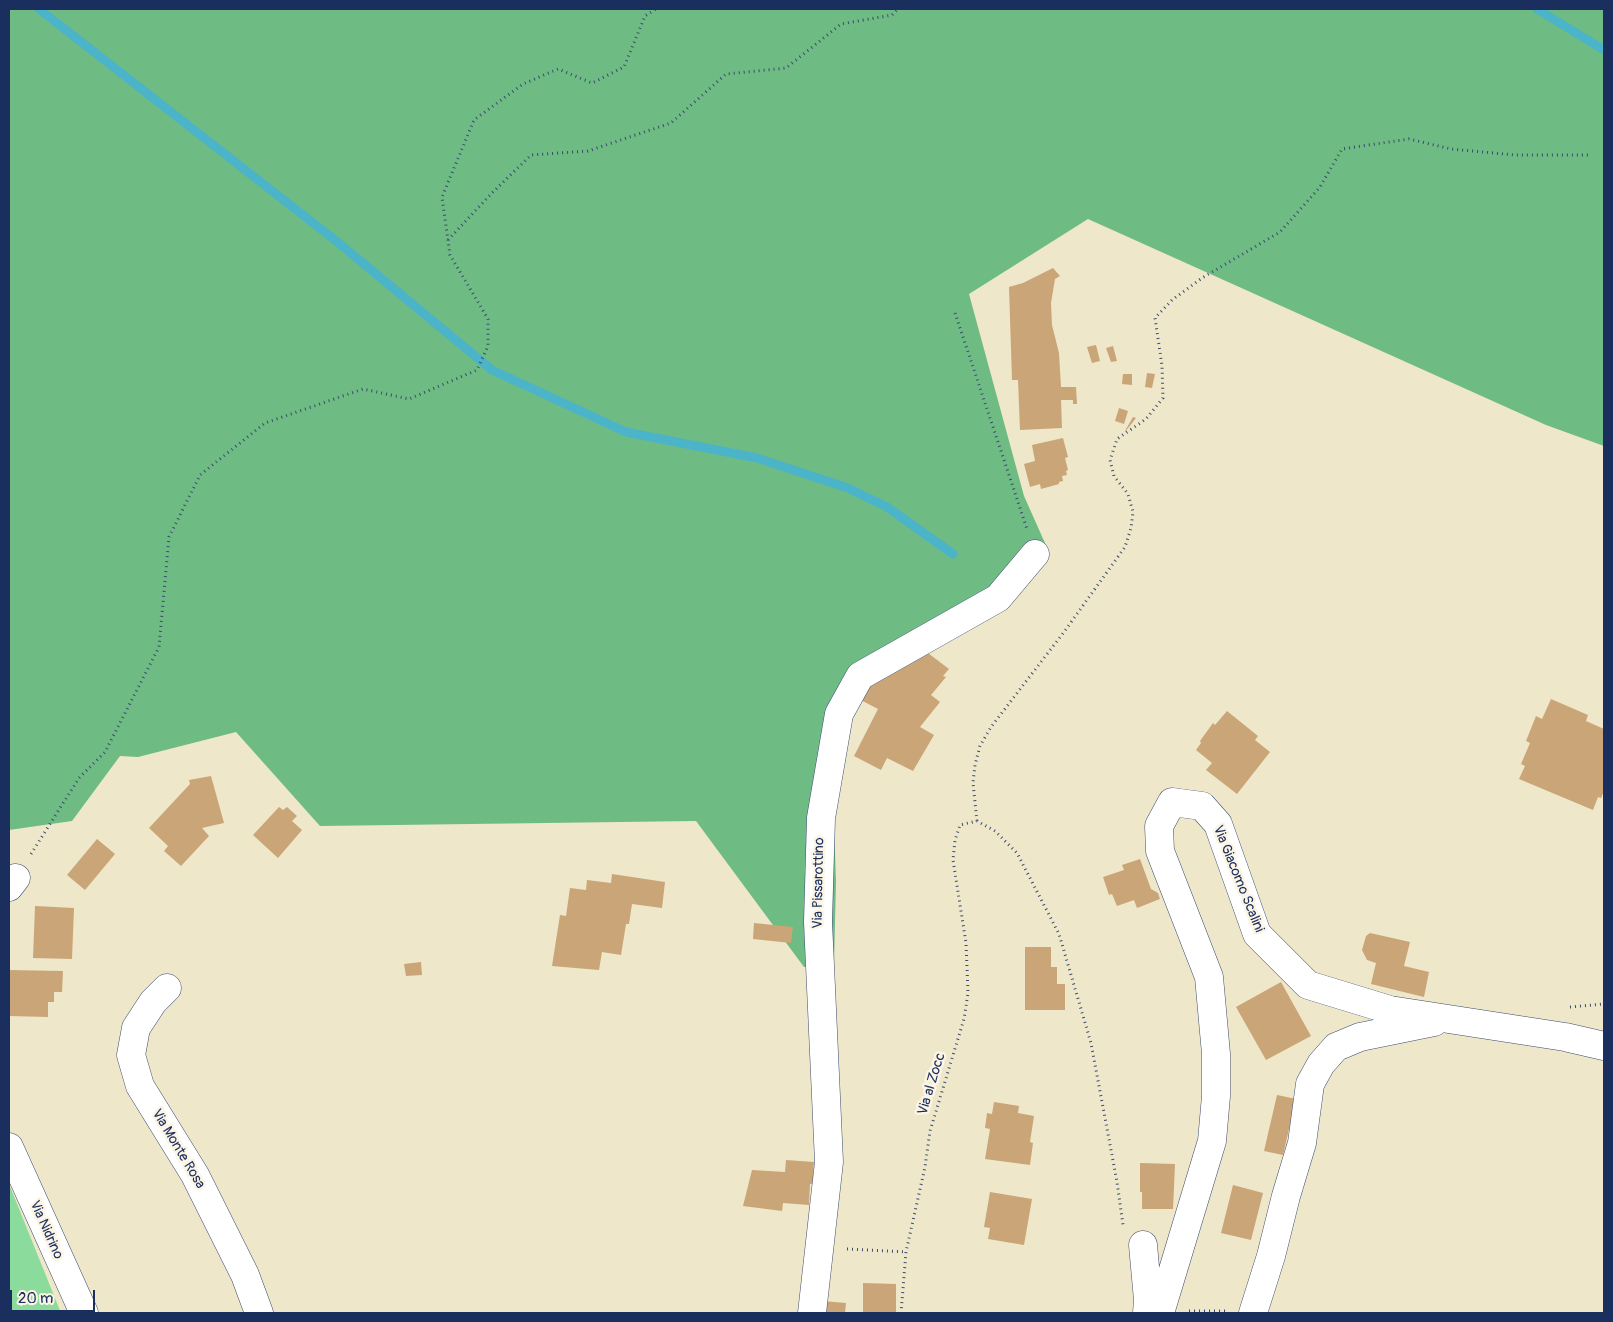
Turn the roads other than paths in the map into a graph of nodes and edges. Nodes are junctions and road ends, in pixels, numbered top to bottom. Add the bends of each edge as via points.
1 (1035, 554) road end
2 (167, 988) dead end
3 (1448, 1019) junction
4 (1604, 1046) edge
5 (9, 1147) edge
6 (1133, 1237) road end
7 (1156, 1312) edge
8 (84, 1313) edge
9 (259, 1313) edge
10 (812, 1313) edge
11 (1253, 1313) edge

1 - 10 street, Via Pissarottino via 998,598 860,676 839,714 821,818 818,922 829,1162
2 - 9 street, Via Monte Rosa via 136,1028 131,1054 140,1086 195,1175 245,1275
3 - 4 street, Via Giacomo Scalini
3 - 7 street, Via Giacomo Scalini via 1390,1010 1308,985 1258,934 1218,824 1202,806 1172,802 1159,826 1160,851 1209,977 1216,1096 1212,1141
3 - 11 street via 1360,1038 1336,1047 1321,1064 1310,1084 1302,1144
5 - 8 street, Via Nidrino
6 - 7 street via 1148,1300

